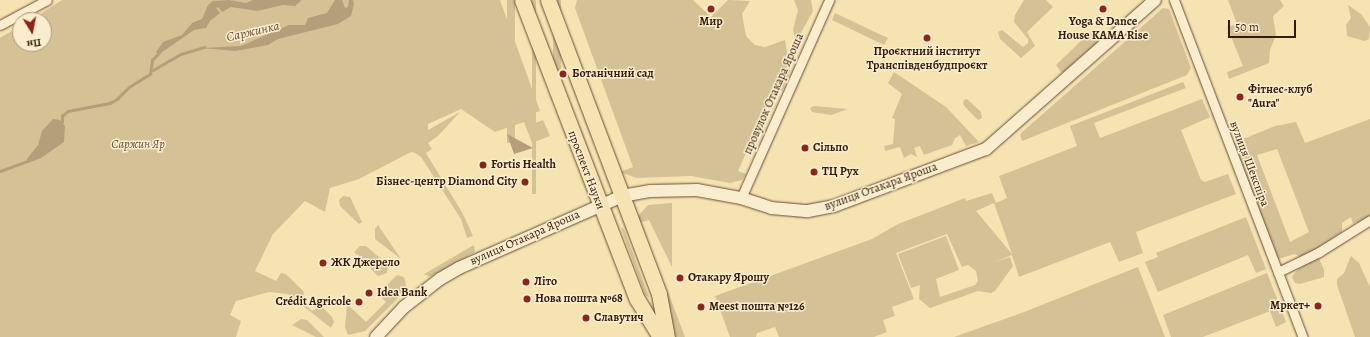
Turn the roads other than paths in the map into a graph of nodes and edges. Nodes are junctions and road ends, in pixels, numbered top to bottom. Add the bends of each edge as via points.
1 (47, 0) edge
2 (522, 0) edge
3 (548, 0) edge
4 (829, 0) edge
5 (1155, 0) edge
6 (1174, 0) edge
7 (0, 25) edge
8 (622, 196) junction
9 (741, 198) junction
10 (599, 204) junction
11 (1370, 220) edge
12 (1278, 272) junction
13 (376, 337) edge
14 (660, 337) edge
15 (667, 337) edge
16 (1303, 337) edge

1 - 7 street
2 - 10 main road, проспект Науки
3 - 8 main road, проспект Науки
4 - 9 street, провулок Отакара Яроша
5 - 9 street, вулиця Отакара Яроша via 986,149 820,210 771,208
6 - 12 street, вулиця Шекспіра
8 - 9 street, вулиця Отакара Яроша via 651,191 697,190
8 - 10 street, вулиця Отакара Яроша
8 - 15 main road, проспект Науки via 660,294
10 - 13 street, вулиця Отакара Яроша via 440,279 404,307
10 - 14 main road, проспект Науки via 637,299
11 - 12 street via 1320,252
12 - 16 street, вулиця Шекспіра

